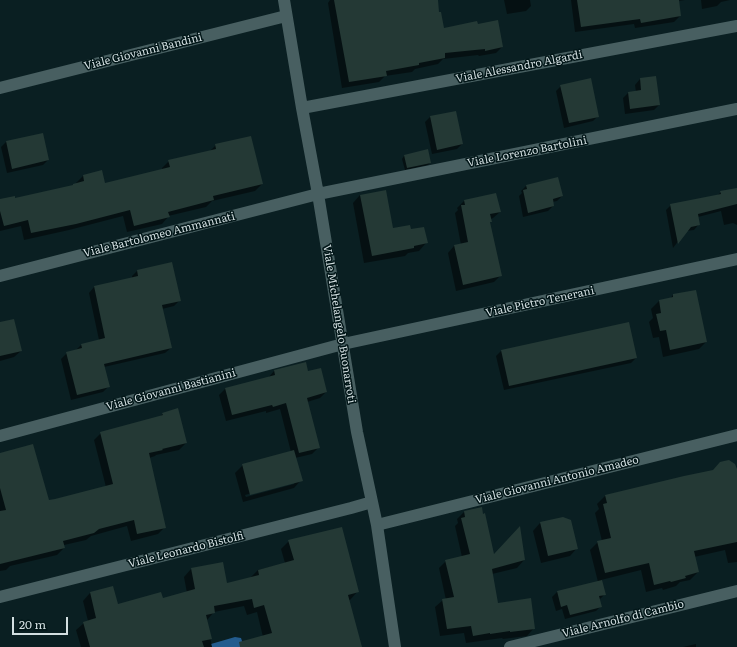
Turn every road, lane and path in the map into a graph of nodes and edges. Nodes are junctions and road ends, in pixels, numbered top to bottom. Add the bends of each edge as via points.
1 (284, 0) edge
2 (286, 16) junction
3 (737, 26) edge
4 (0, 88) edge
5 (302, 108) junction
6 (737, 109) edge
7 (318, 194) junction
8 (737, 260) edge
9 (0, 276) edge
10 (343, 344) junction
11 (737, 435) edge
12 (0, 436) edge
13 (372, 502) junction
14 (377, 525) junction
15 (737, 591) edge
16 (0, 597) edge
17 (395, 647) edge
18 (510, 647) edge

1 - 2 street, Viale Michelangelo Buonarroti
2 - 4 street, Viale Giovanni Bandini
2 - 5 street, Viale Michelangelo Buonarroti
3 - 5 street, Viale Alessandro Algardi
5 - 7 street, Viale Michelangelo Buonarroti
6 - 7 street, Viale Lorenzo Bartolini
7 - 9 street, Viale Bartolomeo Ammannati
7 - 10 street, Viale Michelangelo Buonarroti
8 - 10 street, Viale Pietro Tenerani
10 - 12 street, Viale Giovanni Bastianini
10 - 13 street, Viale Michelangelo Buonarroti via 357,432
11 - 14 street, Viale Giovanni Antonio Amadeo
13 - 14 street, Viale Michelangelo Buonarroti
13 - 16 street, Viale Leonardo Bistolfi
14 - 17 street, Viale Michelangelo Buonarroti
15 - 18 street, Viale Arnolfo di Cambio

